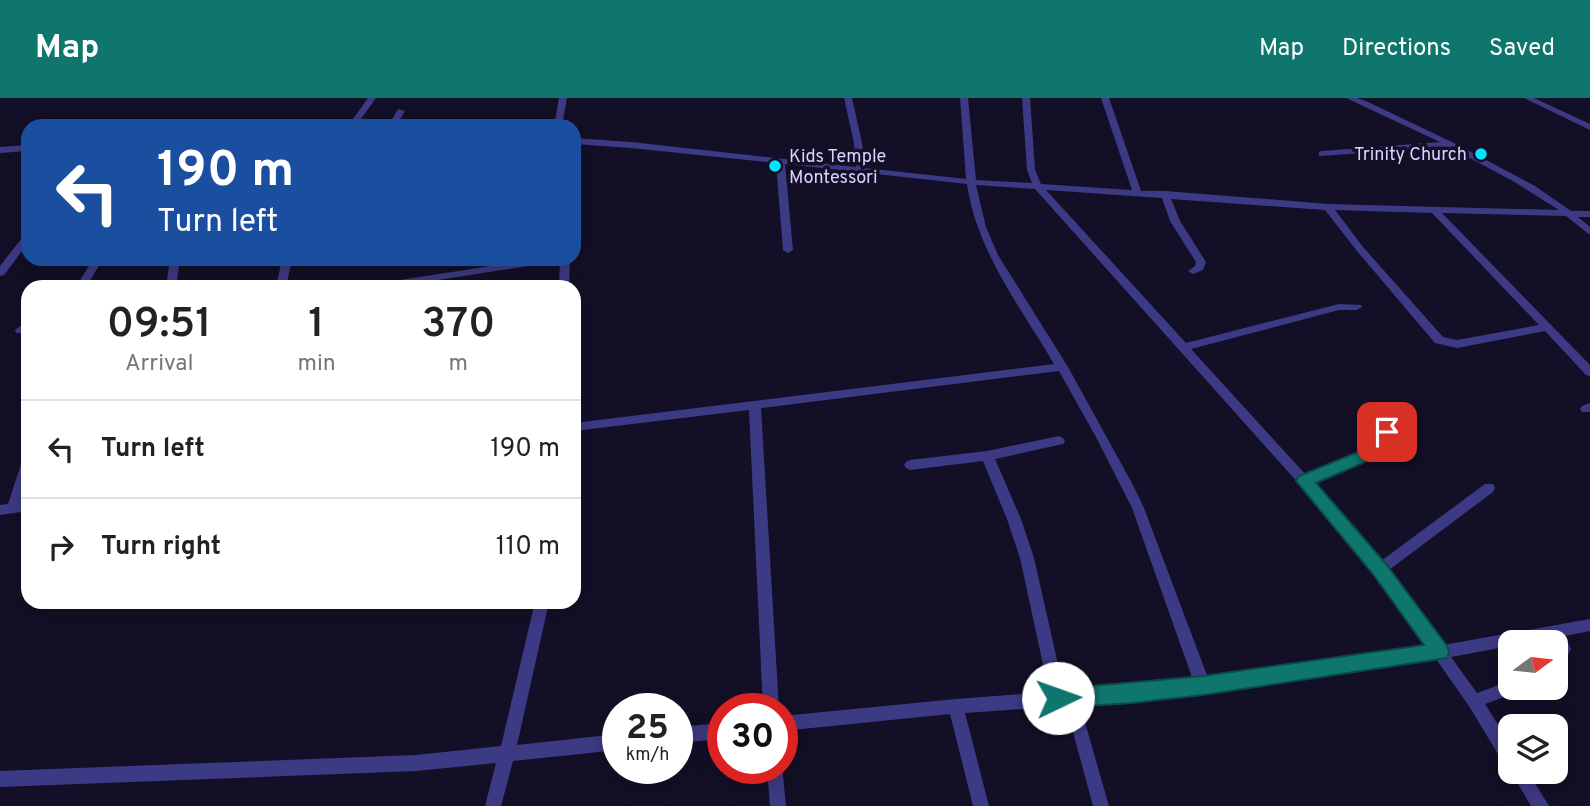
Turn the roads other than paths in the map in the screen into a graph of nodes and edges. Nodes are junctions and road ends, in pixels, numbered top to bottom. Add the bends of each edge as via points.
1 (372, 98) edge
2 (563, 98) edge
3 (848, 98) edge
4 (964, 98) edge
5 (1026, 98) edge
6 (1105, 98) edge
7 (1350, 98) edge
8 (1528, 98) edge
9 (401, 111) dead end
10 (357, 119) edge
11 (396, 119) edge
12 (559, 119) edge
13 (1590, 127) edge
14 (581, 142) edge
15 (1449, 144) junction
16 (21, 148) edge
17 (0, 150) edge
18 (1322, 154) dead end
19 (780, 161) junction
20 (861, 170) junction
21 (972, 182) junction
22 (1037, 186) junction
23 (1137, 193) junction
24 (1165, 194) junction
25 (1328, 207) junction
26 (1436, 212) junction
27 (1572, 214) junction
28 (1590, 215) edge
29 (1590, 232) edge
30 (21, 245) edge
31 (788, 250) dead end
32 (515, 266) edge
33 (1193, 271) dead end
34 (0, 273) edge
35 (434, 280) edge
36 (1357, 307) dead end
37 (1545, 328) junction
38 (1182, 348) junction
39 (1062, 367) junction
40 (1590, 372) edge
41 (755, 405) junction
42 (1395, 413) dead end
43 (581, 427) edge
44 (1059, 441) dead end
45 (987, 456) junction
46 (910, 465) dead end
47 (21, 477) edge
48 (1304, 481) junction
49 (1489, 488) dead end
50 (7, 508) edge
51 (1380, 569) junction
52 (540, 609) edge
53 (1590, 625) edge
54 (1566, 630) edge
55 (1498, 642) edge
56 (1440, 652) junction
57 (1203, 686) junction
58 (1498, 692) edge
59 (770, 693) edge
60 (1065, 698) junction
61 (1475, 701) junction
62 (956, 706) junction
63 (798, 722) edge
64 (1498, 738) edge
65 (602, 744) edge
66 (506, 753) junction
67 (0, 779) edge
68 (776, 784) edge
69 (1527, 784) edge
70 (493, 806) edge
71 (778, 806) edge
72 (981, 806) edge
73 (1101, 806) edge
74 (1541, 806) edge

1 - 10 street
2 - 12 street
3 - 20 street
4 - 21 street
5 - 22 street via 1031,170
6 - 23 street
7 - 15 street
8 - 13 street
9 - 11 street
14 - 19 street
15 - 18 street
15 - 27 street
16 - 17 street
19 - 20 street
19 - 31 street
20 - 21 street
21 - 22 street
21 - 39 street via 989,245
22 - 23 street
22 - 38 street
23 - 24 street
24 - 25 street
24 - 33 street via 1175,221 1201,262
25 - 26 street
25 - 37 street via 1439,340 1457,344
26 - 27 street
26 - 37 street
27 - 28 street
27 - 29 street
30 - 34 street
32 - 35 street
36 - 38 street via 1326,310
37 - 40 street
38 - 48 street
39 - 41 street
39 - 57 street via 1139,508
41 - 43 street
41 - 59 street
42 - 48 street via 1379,450
44 - 45 street
45 - 46 street
45 - 60 street via 1027,558
47 - 50 street
48 - 51 street
49 - 51 street
51 - 56 street
52 - 66 street
53 - 54 street
55 - 56 street
56 - 57 street
56 - 61 street
57 - 60 street
58 - 61 street
60 - 62 street
60 - 73 street
61 - 64 street
62 - 63 street
62 - 72 street
65 - 66 street
66 - 67 street via 416,763
66 - 70 street
68 - 71 street
69 - 74 street

